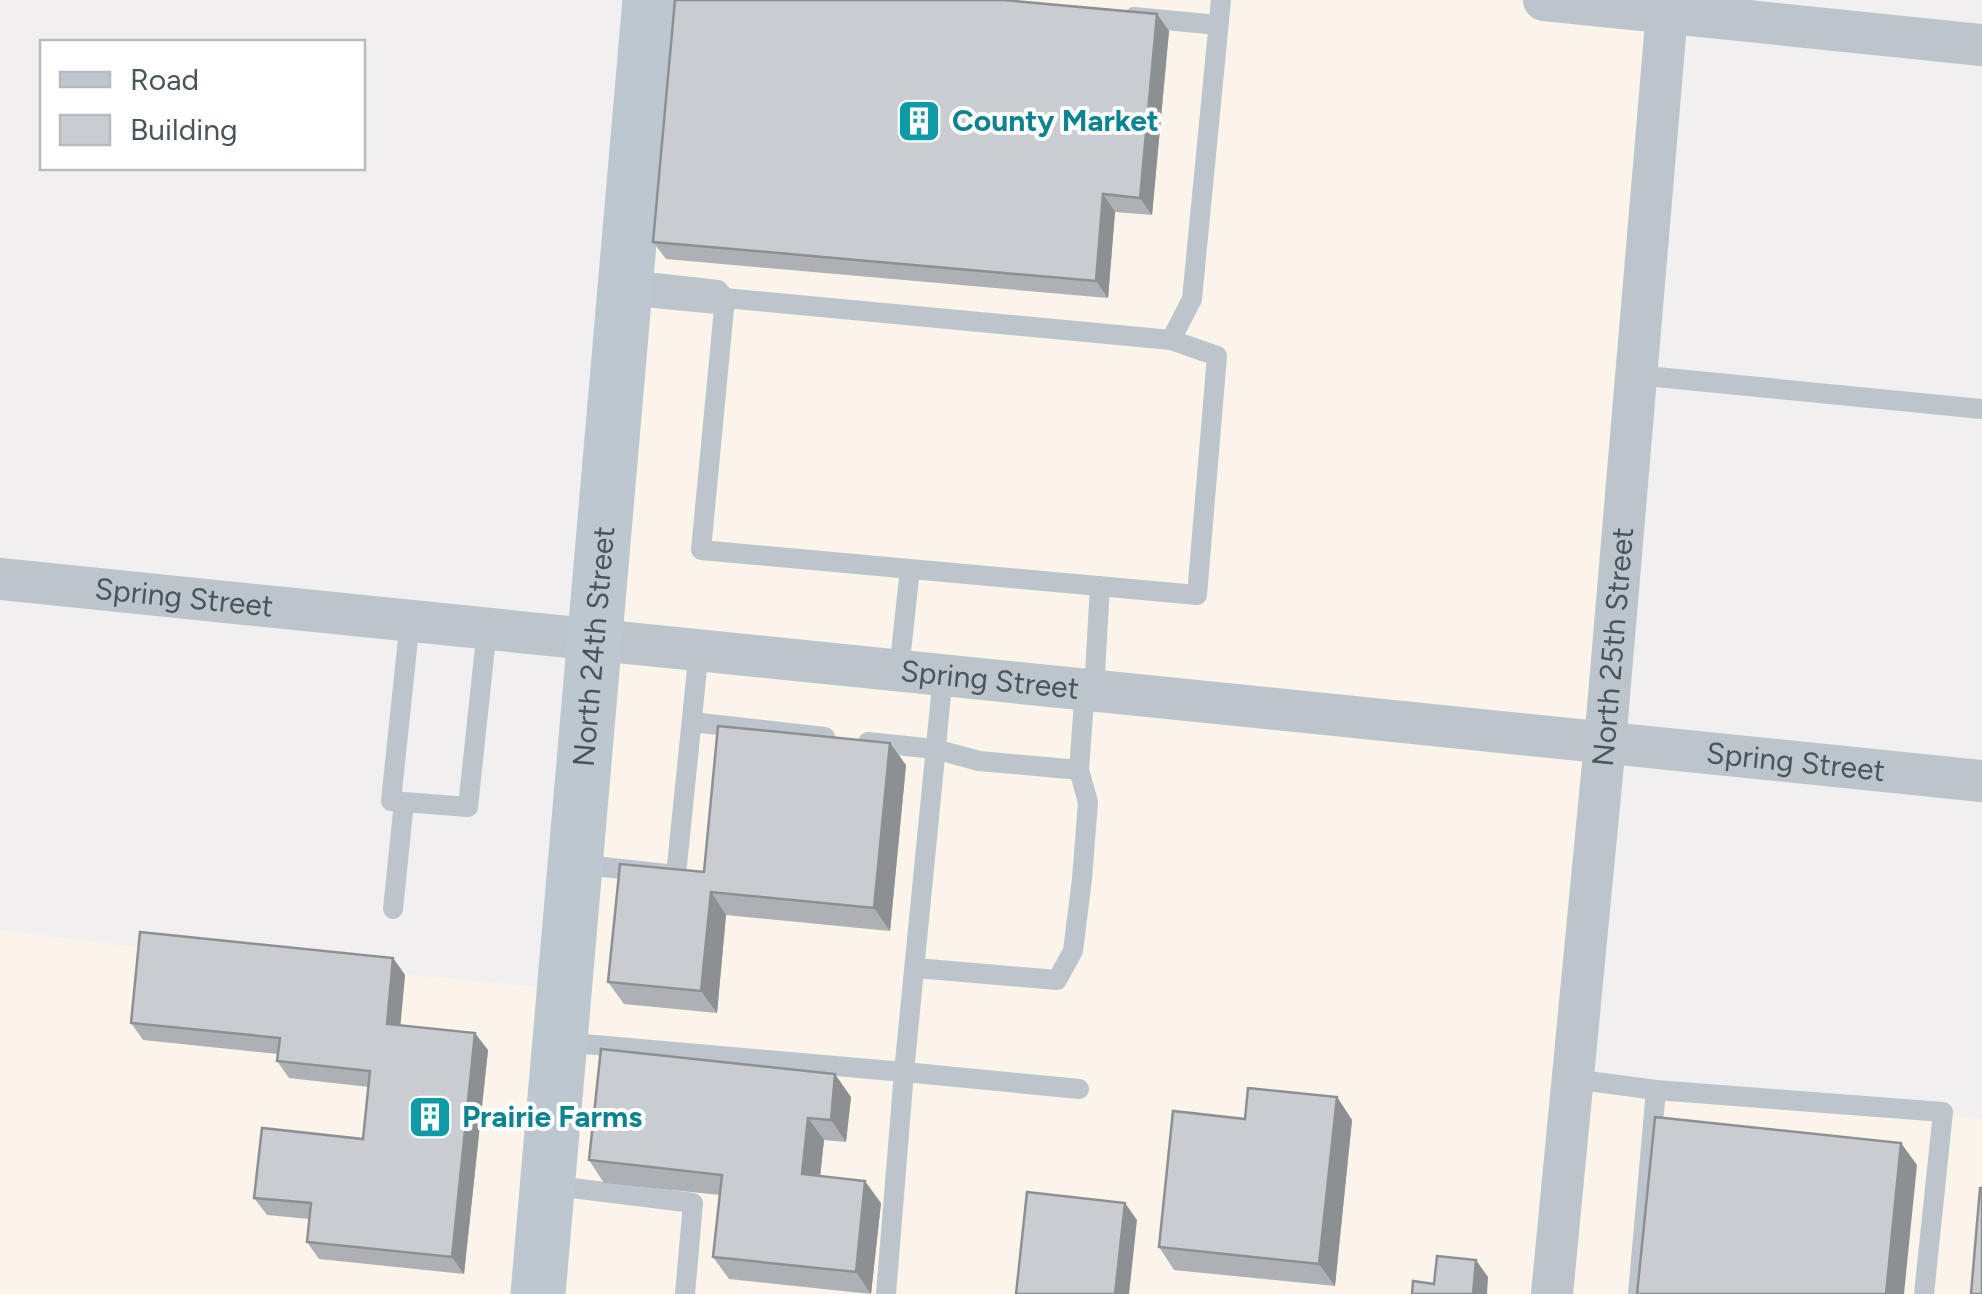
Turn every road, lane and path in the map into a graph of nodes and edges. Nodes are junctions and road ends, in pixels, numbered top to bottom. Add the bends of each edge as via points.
1 (650, 0) edge
2 (1220, 0) edge
3 (1544, 0) edge
4 (1667, 6) edge
5 (1120, 16) edge
6 (1218, 26) junction
7 (1982, 45) edge
8 (636, 289) junction
9 (725, 298) junction
10 (1171, 340) junction
11 (1636, 376) junction
12 (1982, 409) edge
13 (910, 569) junction
14 (0, 580) edge
15 (1100, 586) junction
16 (410, 620) junction
17 (487, 628) junction
18 (596, 638) junction
19 (699, 649) junction
20 (899, 670) junction
21 (943, 674) junction
22 (1089, 689) junction
23 (692, 722) junction
24 (1604, 743) junction
25 (935, 749) junction
26 (1078, 770) junction
27 (1982, 782) edge
28 (404, 802) junction
29 (576, 864) junction
30 (393, 909) dead end
31 (916, 968) junction
32 (560, 1042) junction
33 (904, 1072) junction
34 (1574, 1079) junction
35 (1079, 1089) dead end
36 (1656, 1090) junction
37 (548, 1185) junction
38 (538, 1294) edge
39 (685, 1294) edge
40 (886, 1294) edge
41 (1552, 1294) edge
42 (1638, 1294) edge
43 (1924, 1294) edge

1 - 8 main road, North 24th Street
2 - 6 lane
3 - 4 street
4 - 7 street
4 - 11 street, North 25th Street
5 - 6 lane
6 - 10 lane via 1192,299
8 - 9 lane via 656,283 718,290
8 - 18 main road, North 24th Street
9 - 10 lane
9 - 13 lane via 701,550
10 - 15 lane via 1218,356 1197,595
11 - 12 lane
11 - 24 street, North 25th Street
13 - 15 lane
13 - 20 lane
14 - 16 street, Spring Street
15 - 22 lane
16 - 17 street, Spring Street
16 - 28 lane via 391,801
17 - 18 street, Spring Street
17 - 28 lane via 468,808
18 - 19 street, Spring Street
18 - 29 main road, North 24th Street
19 - 20 street, Spring Street
19 - 23 lane
20 - 21 street, Spring Street
21 - 22 street, Spring Street
21 - 25 lane
22 - 24 street, Spring Street
22 - 26 lane
23 - 25 lane
23 - 29 lane via 676,875
24 - 27 street, Spring Street
24 - 34 street, North 25th Street
25 - 26 lane via 979,761
25 - 31 lane
26 - 31 lane via 1088,802 1082,879 1073,951 1057,980
28 - 30 lane
29 - 32 main road, North 24th Street
31 - 33 lane
32 - 33 lane
32 - 37 main road, North 24th Street
33 - 35 lane
33 - 40 lane
34 - 36 lane
34 - 41 street, North 25th Street
36 - 42 lane
36 - 43 lane via 1943,1112
37 - 38 main road, North 24th Street
37 - 39 lane via 693,1203

